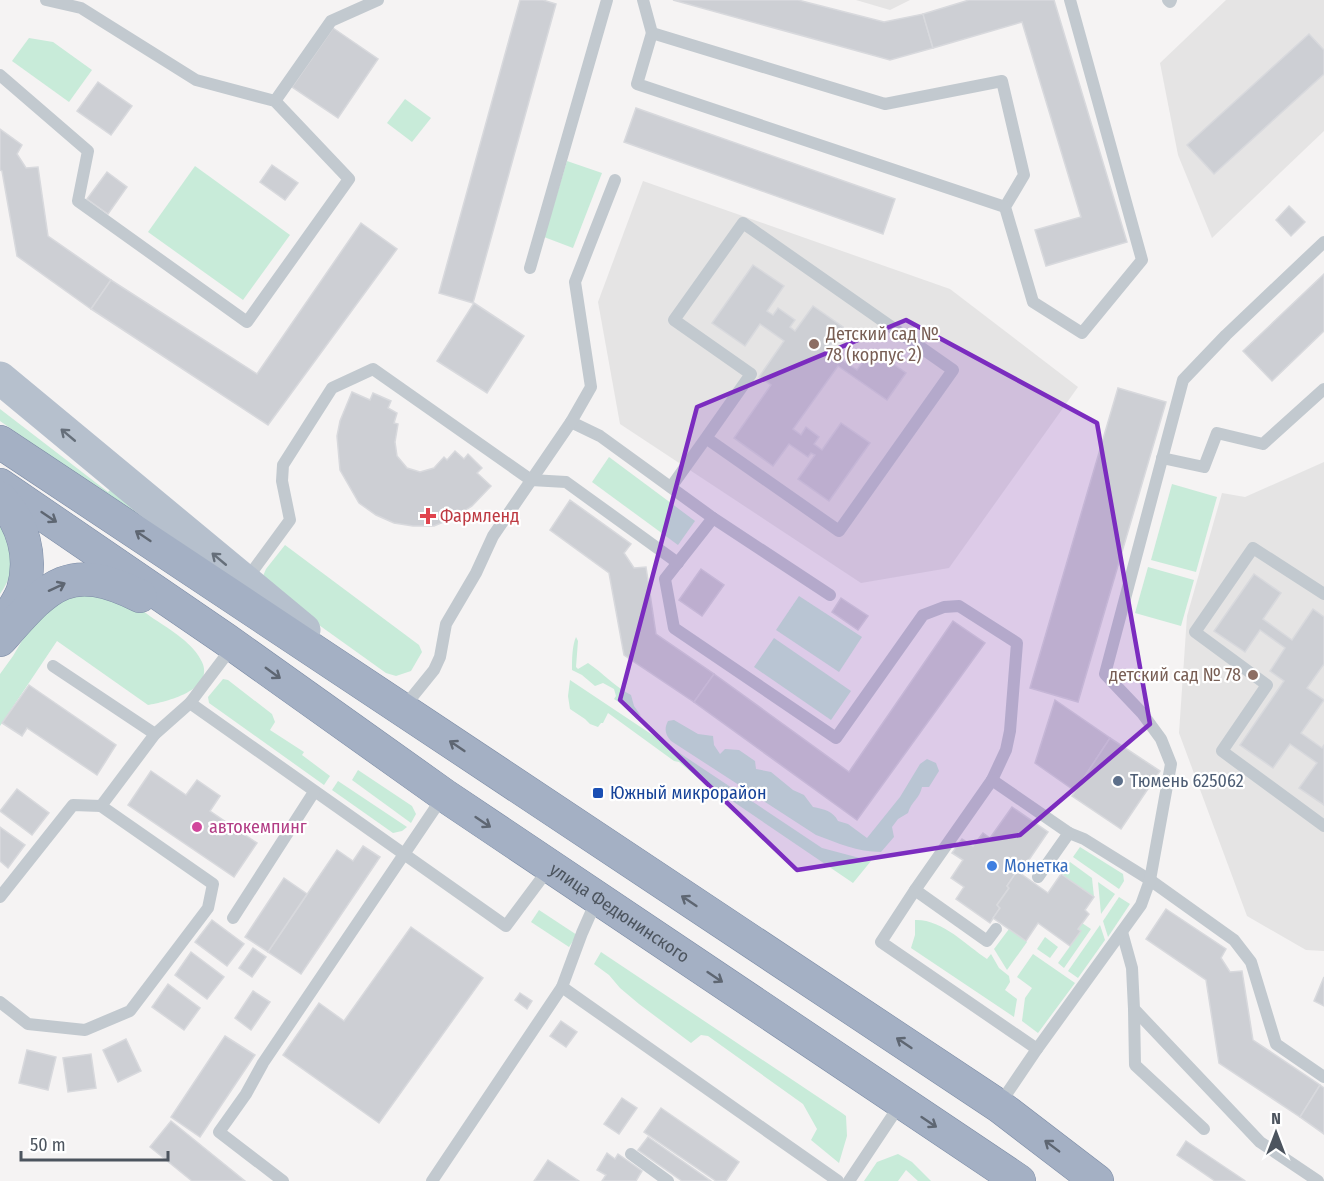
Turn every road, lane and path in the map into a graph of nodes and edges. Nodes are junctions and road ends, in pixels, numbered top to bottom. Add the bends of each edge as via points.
1 (46, 0) edge
2 (378, 0) edge
3 (607, 0) edge
4 (643, 0) edge
5 (1070, 0) edge
6 (652, 33) junction
7 (0, 75) edge
8 (275, 101) junction
9 (615, 180) dead end
10 (1005, 207) junction
11 (1324, 242) edge
12 (530, 268) dead end
13 (0, 378) edge
14 (1324, 388) edge
15 (570, 422) junction
16 (706, 438) junction
17 (0, 442) edge
18 (1162, 458) junction
19 (531, 480) junction
20 (0, 485) edge
21 (671, 488) junction
22 (0, 498) edge
23 (713, 518) junction
24 (678, 563) junction
25 (245, 581) junction
26 (1324, 594) edge
27 (830, 596) dead end
28 (0, 632) edge
29 (0, 640) edge
30 (229, 642) junction
31 (53, 666) dead end
32 (389, 700) junction
33 (190, 704) junction
34 (155, 734) junction
35 (992, 780) junction
36 (314, 792) junction
37 (444, 795) junction
38 (101, 806) junction
39 (1324, 826) edge
40 (1070, 833) junction
41 (403, 855) junction
42 (550, 867) junction
43 (1038, 877) dead end
44 (1150, 880) junction
45 (915, 890) junction
46 (0, 897) edge
47 (598, 898) junction
48 (233, 918) dead end
49 (996, 929) dead end
50 (1122, 932) junction
51 (562, 987) junction
52 (0, 1002) edge
53 (1134, 1009) junction
54 (1037, 1049) junction
55 (1324, 1077) edge
56 (901, 1103) junction
57 (999, 1106) junction
58 (1204, 1129) dead end
59 (631, 1154) dead end
60 (283, 1181) edge
61 (432, 1181) edge
62 (668, 1181) edge
63 (838, 1181) edge
64 (849, 1181) edge
65 (1019, 1181) edge
66 (1097, 1181) edge
67 (1318, 1181) edge

1 - 8 lane via 81,8 196,80
2 - 8 lane via 331,21
3 - 12 lane
4 - 6 lane
5 - 10 lane via 1142,260 1082,333 1033,302
6 - 10 lane via 637,84
6 - 10 lane via 885,104 1002,81 1024,175
7 - 8 lane via 88,151 78,201 247,322 349,179
9 - 15 lane via 575,282 591,387
11 - 18 lane via 1183,380
25 -> 13 main road
14 - 18 lane via 1263,444 1217,433 1204,467
15 - 19 lane
15 - 21 lane via 600,436
16 - 16 lane via 839,531 953,370 743,223 674,320 751,374
16 - 21 lane
32 -> 17 highway
18 - 44 lane via 1105,674 1142,713 1161,739 1171,764
19 - 24 lane via 566,482
19 - 25 lane via 374,369 333,388 283,465 282,481 290,520
19 - 32 lane via 493,536 446,624 434,669
20 -> 30 highway
21 - 23 lane
22 - 28 highway via 19,527 28,559 22,592
23 - 24 lane
23 - 27 lane
24 - 35 lane via 665,579 674,628 836,738 923,615 958,606 1017,643 1010,731
25 - 32 main road
26 - 39 lane via 1253,548 1195,632 1267,685 1222,751
29 -> 30 highway via 52,588 95,579 112,583
30 - 33 lane
30 -> 37 highway, улица Федюнинского
31 - 34 lane
57 -> 32 highway
33 - 34 lane
33 - 36 lane
34 - 38 lane
35 - 40 lane
35 - 45 lane
36 - 41 lane
36 - 48 lane
37 - 41 lane
37 -> 42 highway, улица Федюнинского
38 - 46 lane via 73,805
38 - 52 lane via 213,884 208,908 130,1011 85,1030 28,1024
40 - 43 lane
40 - 44 lane
41 - 42 lane via 506,926
41 - 60 lane via 219,1132
42 - 47 highway, улица Федюнинского
44 - 50 lane via 1141,905
44 - 55 lane via 1234,940 1251,962 1275,1044
45 - 49 lane via 987,941
45 - 54 lane via 882,942
47 - 51 lane
47 -> 56 highway, улица Федюнинского
50 - 53 lane via 1132,968
50 - 54 lane
51 - 61 lane
51 - 63 lane
53 - 58 lane via 1135,1065
53 - 67 lane via 1260,1142
54 - 57 lane
56 - 64 lane
56 -> 65 highway, улица Федюнинского
66 -> 57 highway
59 - 62 lane

